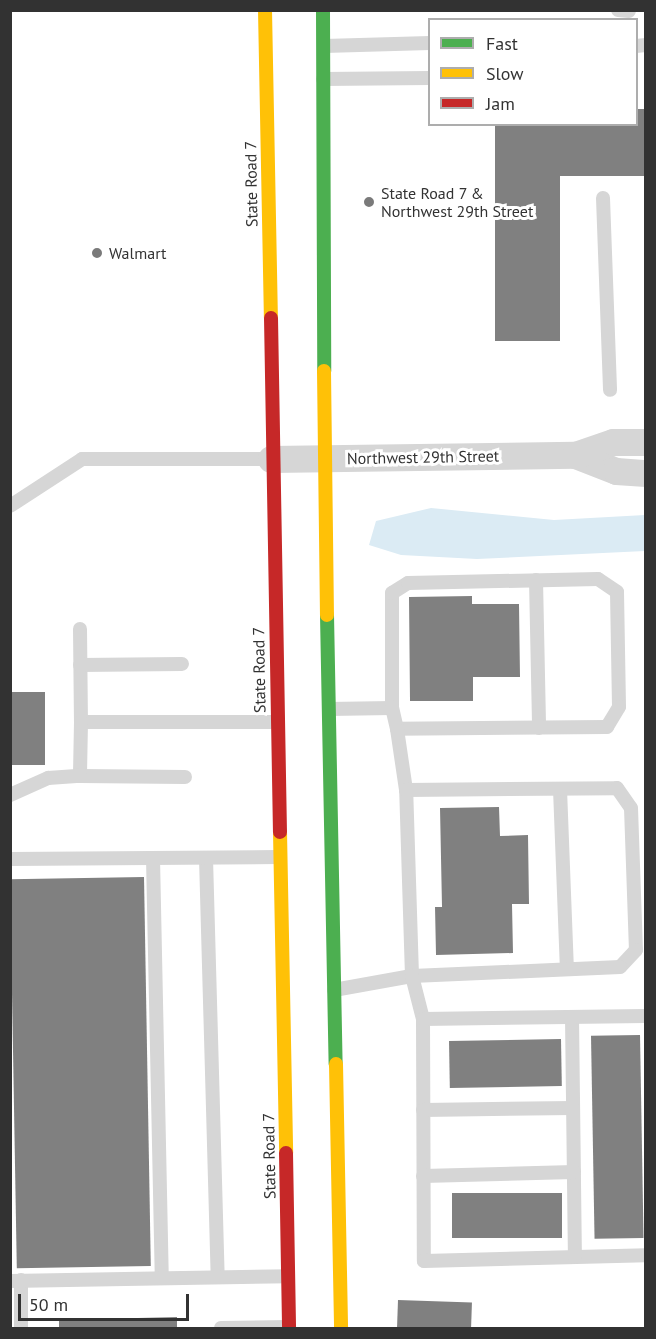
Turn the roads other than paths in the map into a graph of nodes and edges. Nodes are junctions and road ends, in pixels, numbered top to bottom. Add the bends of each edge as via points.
1 (265, 10) edge
2 (323, 10) edge
3 (618, 10) edge
4 (629, 11) edge
5 (428, 43) edge
6 (323, 46) junction
7 (428, 78) edge
8 (323, 79) junction
9 (603, 198) dead end
10 (610, 390) dead end
11 (645, 442) edge
12 (575, 455) junction
13 (324, 458) junction
14 (271, 459) junction
15 (645, 473) edge
16 (10, 506) edge
17 (536, 580) junction
18 (80, 629) dead end
19 (182, 664) dead end
20 (81, 665) junction
21 (392, 708) junction
22 (329, 709) junction
23 (81, 722) junction
24 (276, 722) junction
25 (539, 728) junction
26 (397, 729) junction
27 (80, 776) junction
28 (185, 777) dead end
29 (560, 789) junction
30 (406, 790) junction
31 (10, 795) edge
32 (279, 857) junction
33 (153, 858) junction
34 (206, 858) junction
35 (10, 859) edge
36 (567, 969) junction
37 (412, 976) junction
38 (334, 990) junction
39 (645, 1016) edge
40 (572, 1017) junction
41 (423, 1019) junction
42 (573, 1108) junction
43 (423, 1110) junction
44 (574, 1172) junction
45 (423, 1176) junction
46 (645, 1255) edge
47 (575, 1257) junction
48 (218, 1275) junction
49 (288, 1276) junction
50 (162, 1277) junction
51 (16, 1281) edge
52 (289, 1328) edge
53 (21, 1329) edge
54 (221, 1329) edge
55 (341, 1329) edge

1 - 14 main road, State Road 7
2 - 6 main road
3 - 4 lane
5 - 6 lane
6 - 8 main road
7 - 8 lane
8 - 13 main road
9 - 10 lane
11 - 12 street, Northwest 29th Street via 613,442
12 - 13 street, Northwest 29th Street
12 - 15 street, Northwest 29th Street via 616,471
13 - 14 street, Northwest 29th Street
13 - 22 main road
14 - 16 lane via 82,459
14 - 24 main road, State Road 7
17 - 21 lane via 408,583 392,593
17 - 25 lane
17 - 25 lane via 598,579 617,592 619,707 607,727
18 - 20 lane
19 - 20 lane
20 - 23 lane
21 - 22 lane
21 - 26 lane
22 - 38 main road
23 - 24 lane
23 - 27 lane
24 - 32 main road, State Road 7
25 - 26 lane
26 - 30 lane
27 - 28 lane
27 - 31 lane via 48,778
29 - 30 lane
29 - 36 lane
29 - 36 lane via 617,788 631,808 636,950 620,967
30 - 37 lane
32 - 34 lane
32 - 49 main road, State Road 7
33 - 34 lane
33 - 35 lane
33 - 50 lane
34 - 48 lane
36 - 37 lane
37 - 38 lane
37 - 41 lane
38 - 55 main road
39 - 40 lane
40 - 41 lane
40 - 42 lane
41 - 43 lane
42 - 43 lane
42 - 44 lane
43 - 45 lane
44 - 45 lane
44 - 47 lane
45 - 47 lane via 424,1262
46 - 47 lane
48 - 49 lane
48 - 50 lane
49 - 52 main road, State Road 7
50 - 51 lane
51 - 53 lane
52 - 54 lane

